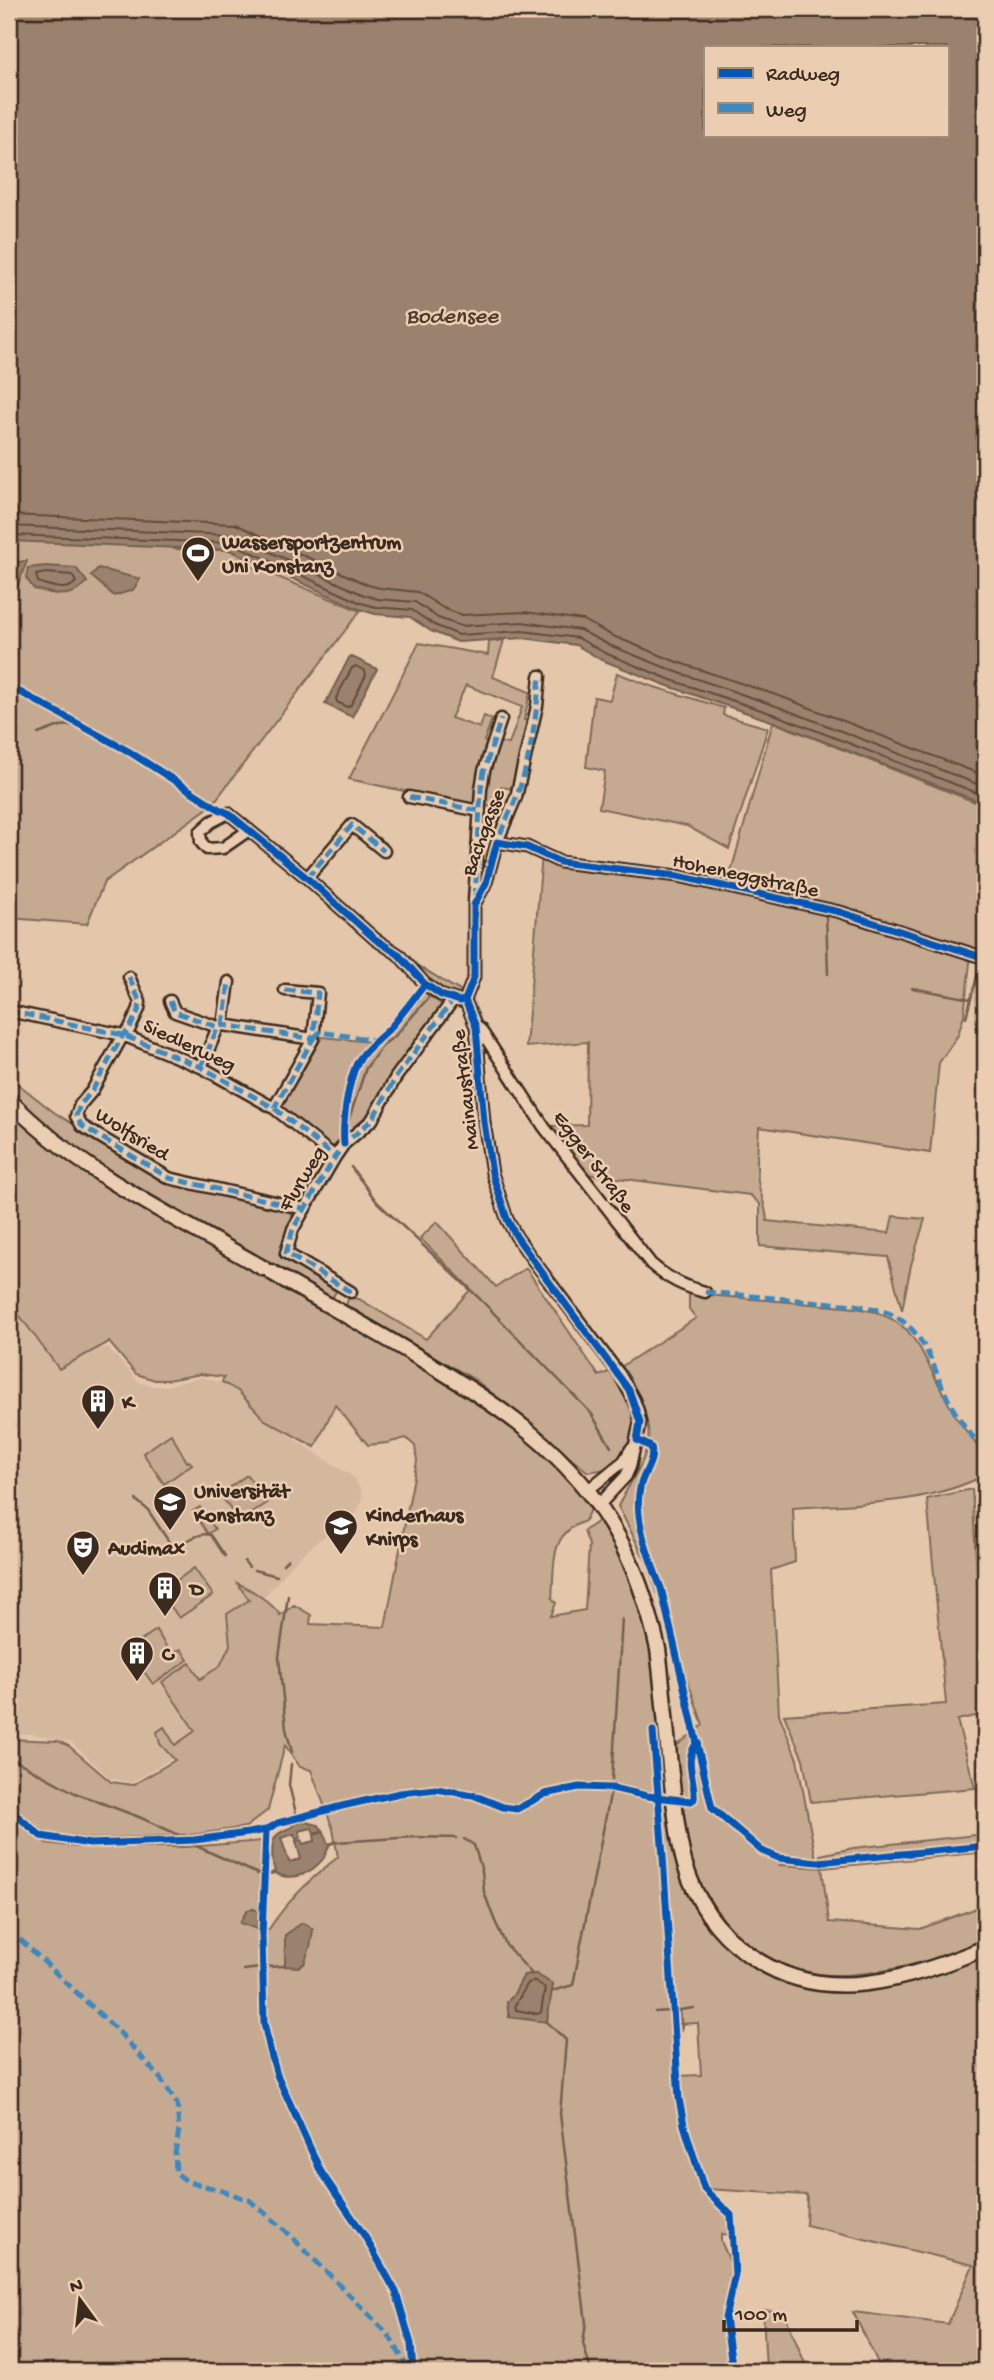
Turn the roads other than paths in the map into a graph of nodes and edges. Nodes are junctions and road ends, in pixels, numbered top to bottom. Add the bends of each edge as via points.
1 (540, 676) dead end
2 (501, 719) dead end
3 (409, 797) dead end
4 (480, 811) junction
5 (249, 830) junction
6 (497, 842) junction
7 (384, 852) dead end
8 (307, 878) junction
9 (474, 905) junction
10 (985, 958) edge
11 (129, 977) dead end
12 (229, 982) dead end
13 (285, 990) dead end
14 (459, 1000) junction
15 (170, 1001) dead end
16 (9, 1011) edge
17 (221, 1026) junction
18 (476, 1027) junction
19 (123, 1035) junction
20 (313, 1039) junction
21 (201, 1067) junction
22 (9, 1100) edge
23 (274, 1108) junction
24 (335, 1157) junction
25 (305, 1209) junction
26 (351, 1292) dead end
27 (705, 1292) dead end
28 (637, 1440) junction
29 (588, 1490) junction
30 (599, 1505) junction
31 (985, 1948) edge

1 - 6 street, Bachgasse via 524,769
2 - 4 street via 484,771
3 - 4 street
4 - 9 street
5 - 5 street, Mainaustraße via 228,813 200,832 201,842 207,849 223,848
5 - 8 street, Mainaustraße
6 - 9 street, Bachgasse via 486,883
6 - 10 street, Hoheneggstraße via 527,847 560,862 678,876 841,912
7 - 8 street via 352,825
8 - 14 street, Mainaustraße via 375,940 398,954 425,984
9 - 14 street, Bachgasse via 474,977
11 - 19 street via 140,1002
12 - 17 street
13 - 20 street via 318,993
14 - 18 street, Mainaustraße
14 - 24 street, Flurweg via 396,1077 372,1120
15 - 17 street via 175,1012
16 - 19 street, Siedlerweg
17 - 20 street
17 - 21 street
18 - 27 street, Egger Straße via 544,1127 651,1264 679,1284
18 - 28 street, Mainaustraße via 492,1173 507,1219 629,1390 640,1422
19 - 21 street, Siedlerweg
19 - 25 street, Wolfsried via 80,1105 76,1116 82,1126 169,1178
20 - 23 street
21 - 23 street, Siedlerweg
22 - 29 main road via 82,1162 493,1403 544,1444
23 - 24 street, Siedlerweg
24 - 25 street, Flurweg
25 - 26 street, Flurweg via 286,1253
28 - 29 street via 624,1461
28 - 30 street, Mainaustraße via 626,1476
29 - 30 main road
30 - 31 main road via 628,1556 652,1620 678,1831 698,1899 713,1924 762,1964 796,1979 823,1984 911,1976

